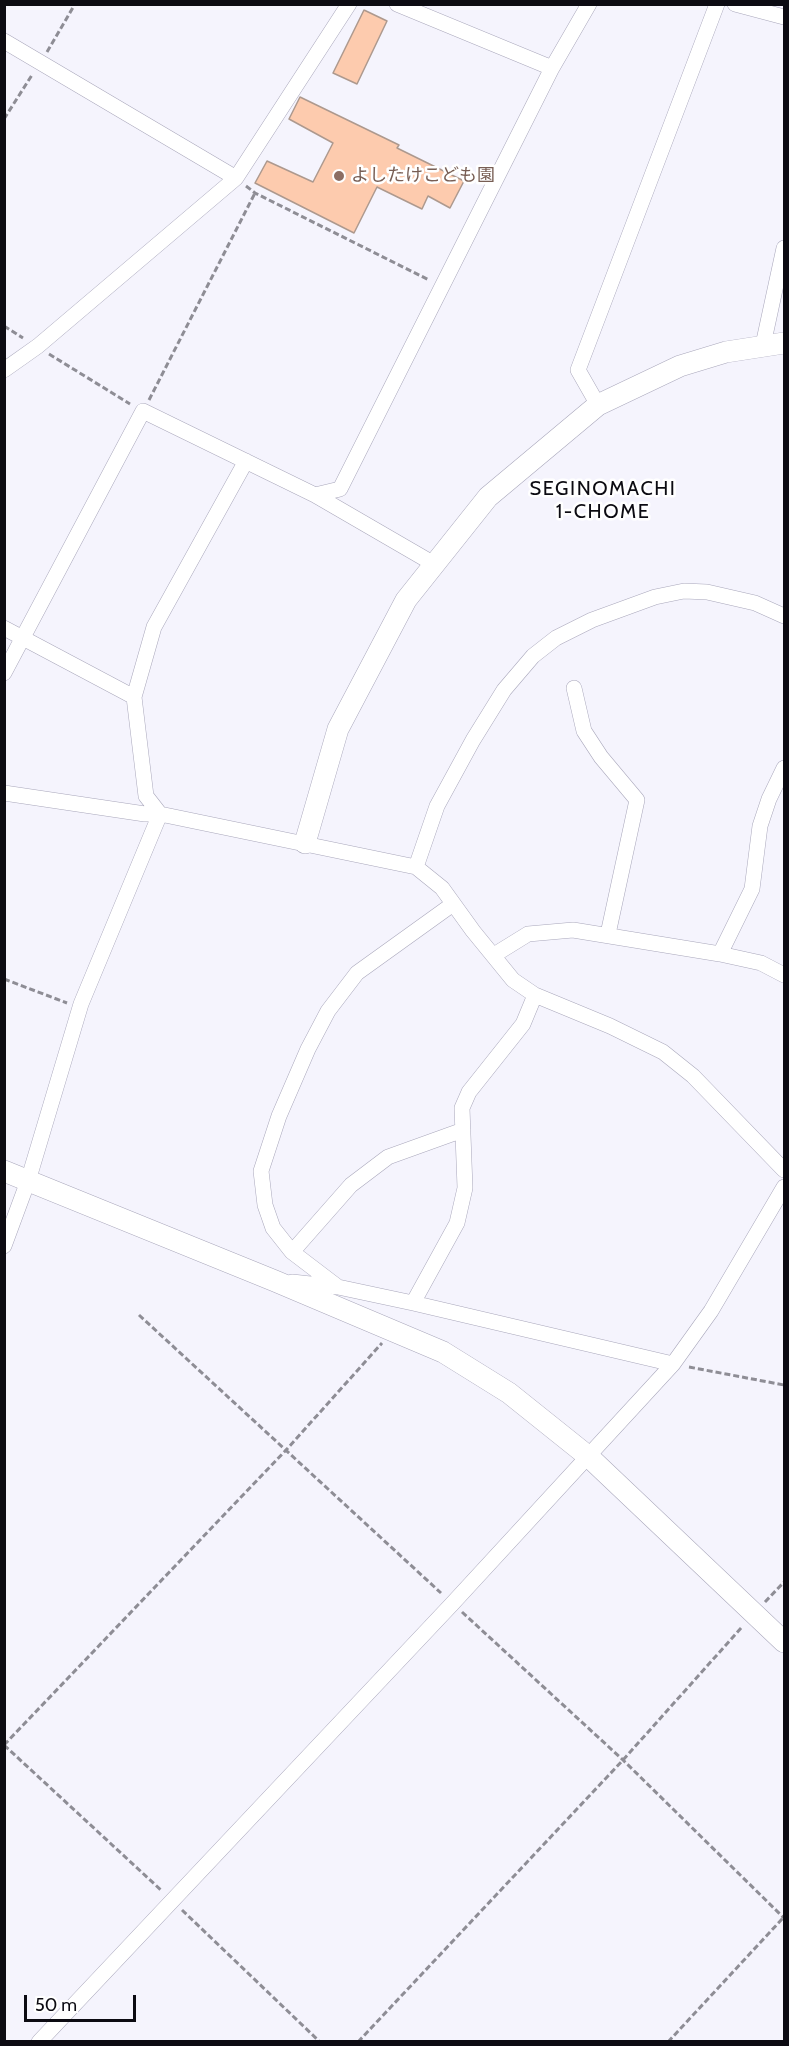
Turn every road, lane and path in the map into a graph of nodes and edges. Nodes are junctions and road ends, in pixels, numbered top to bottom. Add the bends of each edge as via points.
1 (75, 4) edge
2 (349, 4) edge
3 (397, 4) edge
4 (589, 4) edge
5 (717, 4) edge
6 (735, 4) edge
7 (784, 17) edge
8 (4, 40) edge
9 (40, 62) junction
10 (552, 68) junction
11 (4, 119) edge
12 (236, 177) junction
13 (784, 248) edge
14 (442, 286) junction
15 (4, 327) edge
16 (784, 343) edge
17 (763, 345) junction
18 (38, 346) junction
19 (4, 370) edge
20 (598, 405) junction
21 (143, 411) junction
22 (246, 461) junction
23 (315, 495) junction
24 (434, 564) junction
25 (784, 616) edge
26 (4, 628) edge
27 (23, 638) junction
28 (4, 673) edge
29 (574, 688) dead end
30 (134, 697) junction
31 (784, 768) edge
32 (4, 793) edge
33 (160, 814) junction
34 (305, 843) junction
35 (416, 867) junction
36 (453, 904) junction
37 (608, 934) junction
38 (720, 954) junction
39 (494, 956) junction
40 (784, 975) edge
41 (4, 980) edge
42 (535, 996) junction
43 (80, 1008) junction
44 (463, 1130) junction
45 (784, 1170) edge
46 (4, 1171) edge
47 (28, 1181) junction
48 (784, 1187) edge
49 (4, 1246) edge
50 (292, 1252) junction
51 (275, 1281) junction
52 (338, 1287) junction
53 (413, 1303) junction
54 (139, 1315) dead end
55 (393, 1331) junction
56 (673, 1364) junction
57 (784, 1385) edge
58 (287, 1449) junction
59 (589, 1457) junction
60 (784, 1582) edge
61 (452, 1604) junction
62 (754, 1614) junction
63 (784, 1642) edge
64 (5, 1745) edge
65 (623, 1760) junction
66 (172, 1900) junction
67 (784, 1917) edge
68 (39, 2042) edge
69 (320, 2042) edge
70 (358, 2042) edge
71 (668, 2042) edge

1 - 9 path
2 - 12 street
3 - 10 street
4 - 10 street
5 - 20 street via 578,370
6 - 7 street
8 - 9 street
9 - 11 path
9 - 12 street
10 - 14 street
12 - 18 street
13 - 17 street
14 - 21 path via 255,194
14 - 23 street via 340,489
15 - 18 path
16 - 17 street
17 - 20 street via 680,366
18 - 19 street
18 - 21 path
20 - 24 street via 488,497
21 - 22 street
21 - 27 street
22 - 23 street
22 - 30 street via 154,627
23 - 24 street
24 - 34 street via 406,600 338,729
25 - 35 street via 755,603 707,591 684,591 592,620 556,638 533,656 504,690 473,740 437,806
26 - 27 street
27 - 28 street
27 - 30 street
29 - 37 street via 584,731 637,800
30 - 33 street via 146,796
31 - 38 street via 760,826 752,889
32 - 33 street
33 - 34 street
33 - 43 street
34 - 35 street
35 - 36 street via 442,888
36 - 39 street
36 - 50 street via 357,973 328,1011 308,1049 261,1171 270,1221
37 - 38 street
37 - 39 street via 573,930 528,934
38 - 40 street via 761,963
39 - 42 street via 513,980
41 - 43 path
42 - 44 street via 523,1024 469,1092 462,1108
42 - 45 street via 663,1052 693,1076
43 - 47 street
44 - 50 street via 388,1157 351,1185
44 - 53 street via 465,1188 457,1223
46 - 47 street
47 - 49 street
47 - 51 street
48 - 56 street via 711,1311
50 - 52 street
51 - 52 street
51 - 55 street
52 - 53 street
53 - 56 street
54 - 58 path
55 - 58 path
55 - 59 street via 443,1352 509,1393
56 - 57 path
56 - 59 street
58 - 61 path
58 - 64 path
59 - 61 street
59 - 62 street
60 - 62 path
61 - 65 path
61 - 66 street
62 - 63 street
62 - 65 path
64 - 66 path
65 - 67 path
65 - 70 path
66 - 68 street
66 - 69 path
67 - 71 path

